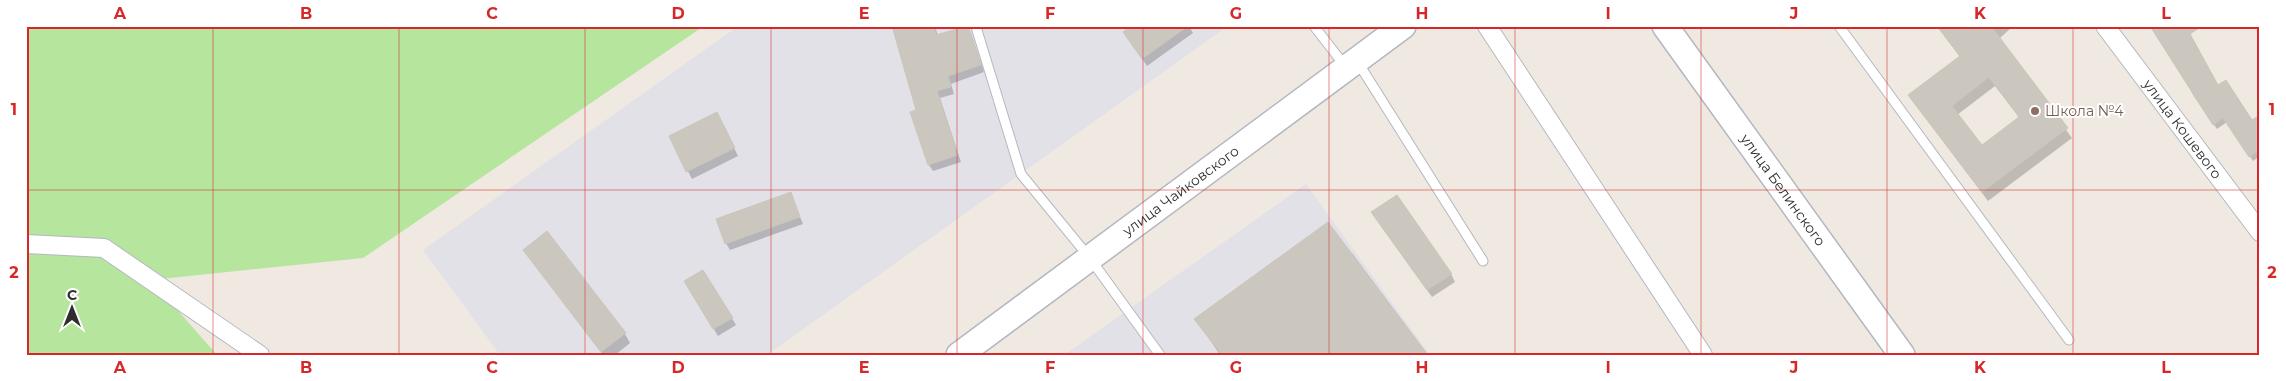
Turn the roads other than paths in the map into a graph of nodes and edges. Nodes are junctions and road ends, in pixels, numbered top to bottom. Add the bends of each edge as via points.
1 (1314, 26) edge
2 (1403, 26) edge
3 (1487, 26) edge
4 (1665, 26) edge
5 (1839, 26) edge
6 (2105, 26) edge
7 (976, 27) edge
8 (1352, 64) junction
9 (2260, 232) edge
10 (26, 244) edge
11 (1089, 257) junction
12 (1483, 261) dead end
13 (2069, 340) dead end
14 (260, 355) edge
15 (959, 355) edge
16 (1160, 355) edge
17 (1703, 355) edge
18 (1902, 355) edge

1 - 8 lane
2 - 8 main road, улица Чайковского
3 - 17 street
4 - 18 main road, улица Белинского
5 - 13 lane
6 - 9 street, улица Кошевого
7 - 11 lane via 1021,174
8 - 11 main road, улица Чайковского
8 - 12 lane
10 - 14 street via 104,248
11 - 15 main road, улица Чайковского
11 - 16 lane

